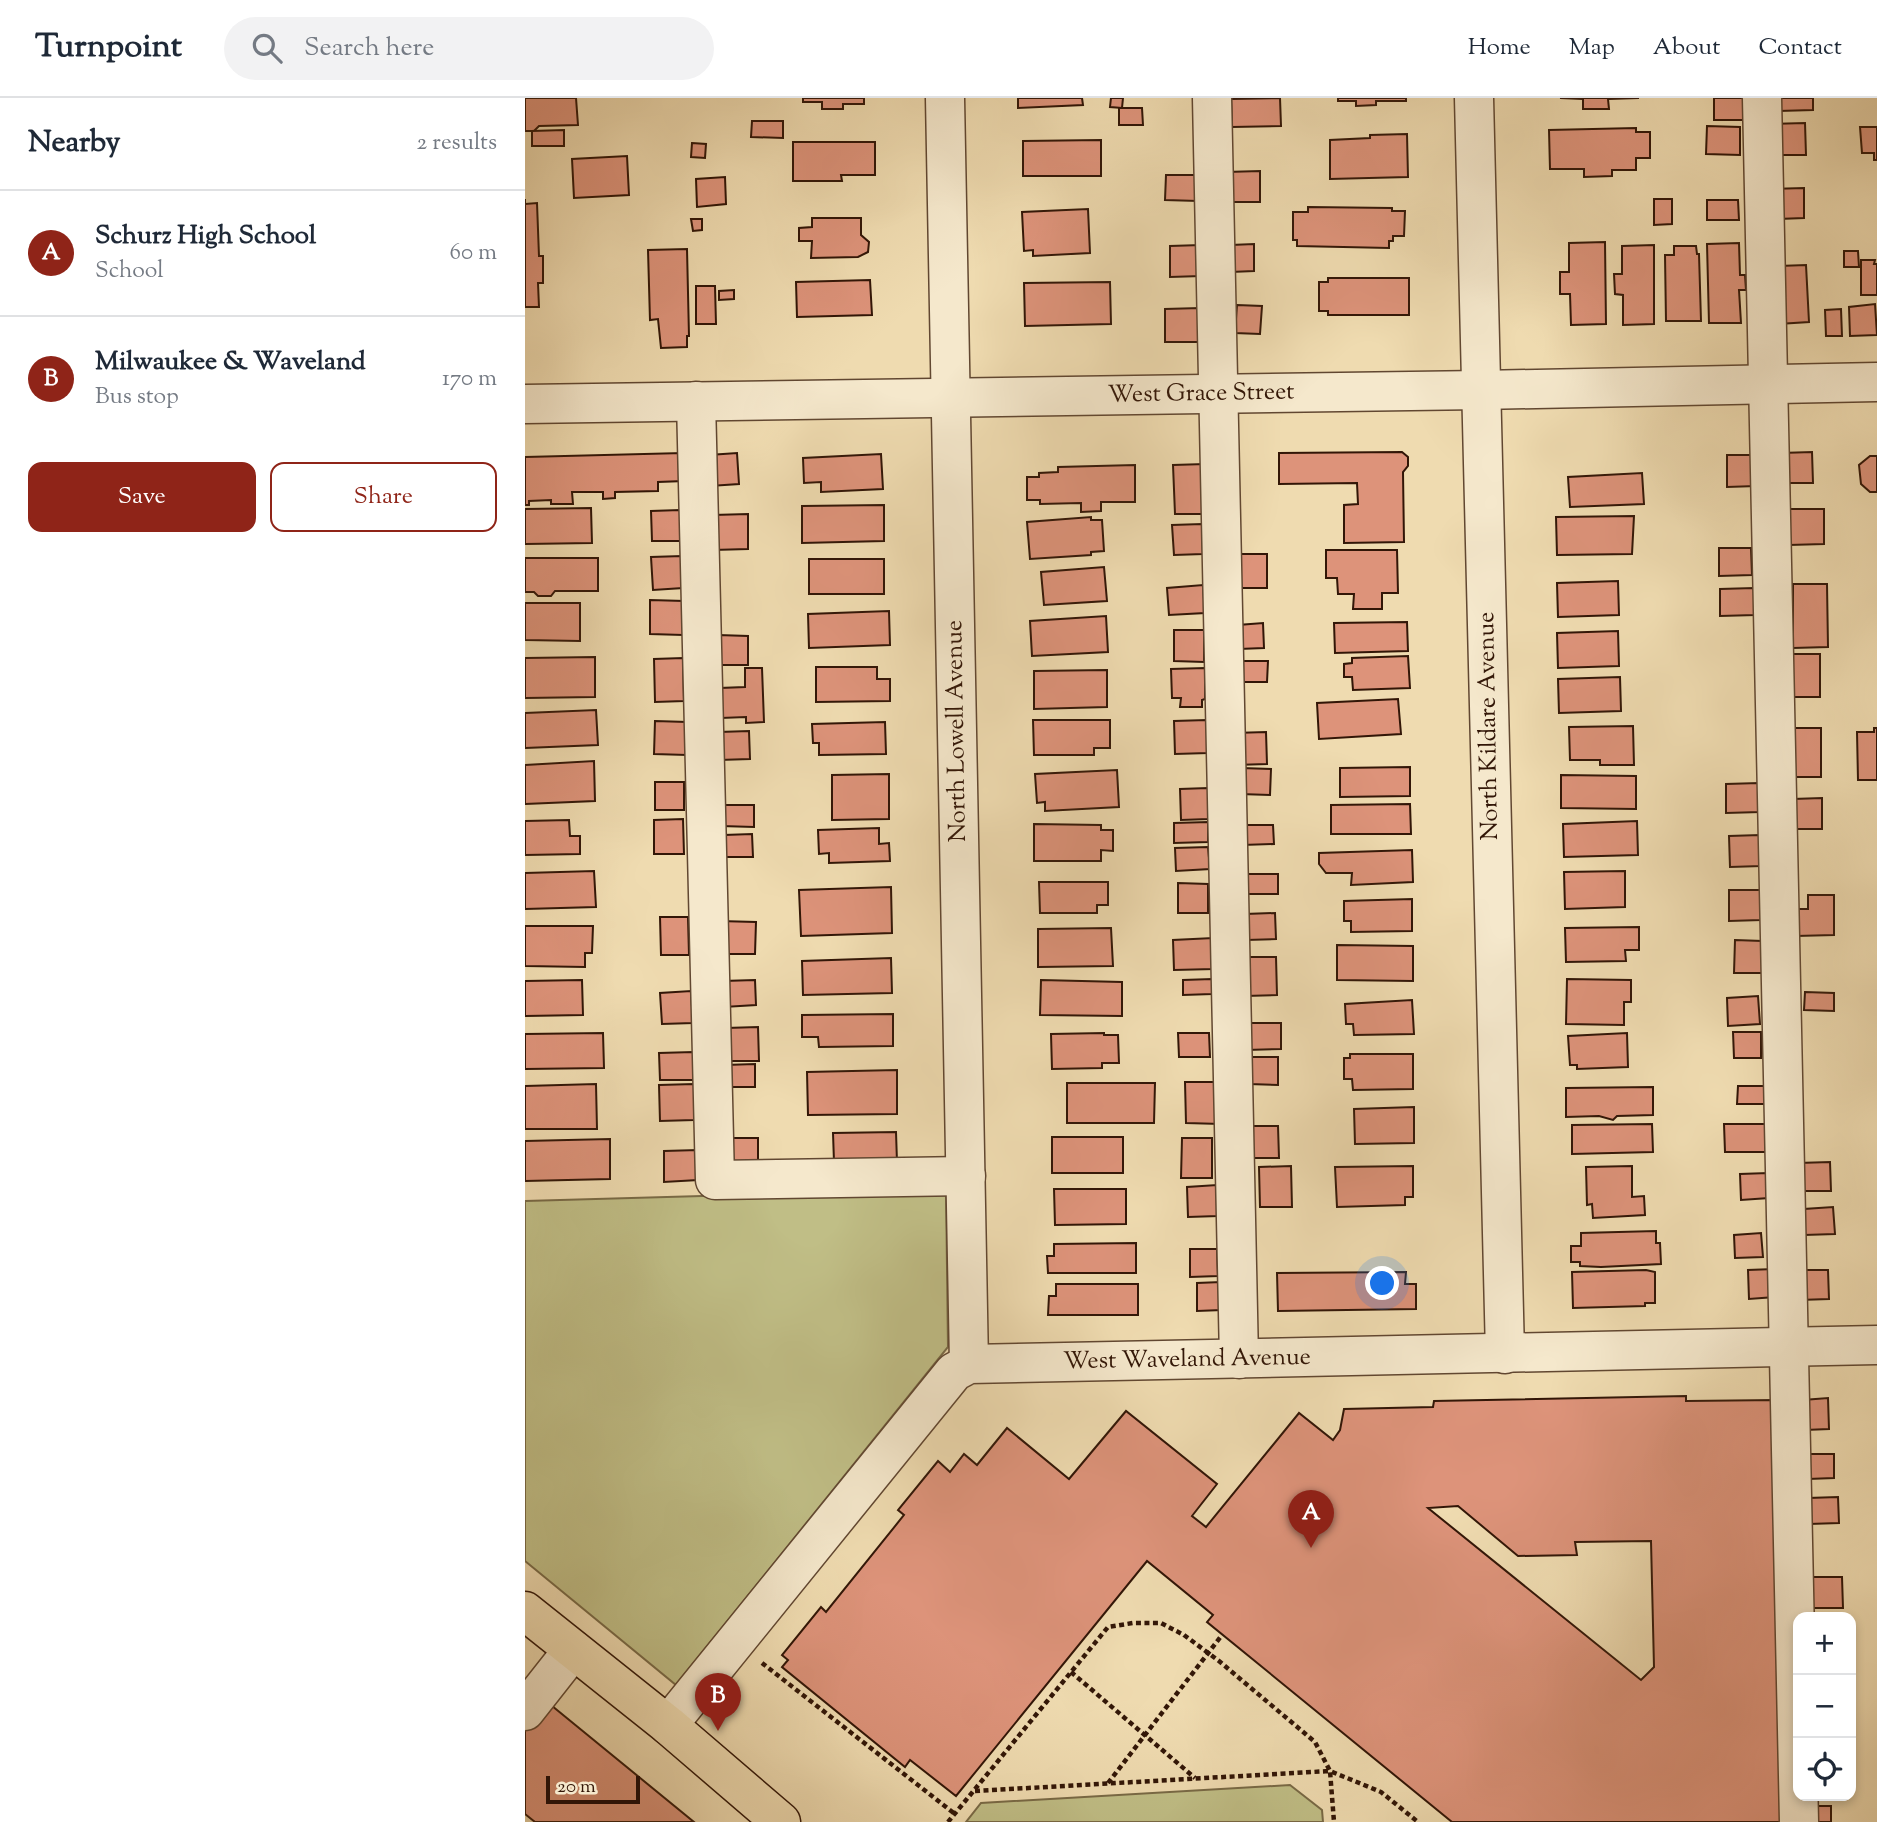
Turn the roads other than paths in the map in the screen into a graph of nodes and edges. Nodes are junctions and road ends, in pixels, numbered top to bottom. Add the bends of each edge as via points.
1 (945, 98) edge
2 (1212, 98) edge
3 (1474, 98) edge
4 (1762, 98) edge
5 (1877, 382) edge
6 (1770, 384) junction
7 (1481, 390) junction
8 (1218, 393) junction
9 (950, 397) junction
10 (696, 401) junction
11 (525, 404) edge
12 (966, 1176) junction
13 (1877, 1345) edge
14 (1788, 1347) junction
15 (1505, 1353) junction
16 (1239, 1359) junction
17 (969, 1364) junction
18 (525, 1611) edge
19 (573, 1650) junction
20 (525, 1711) edge
21 (667, 1725) junction
22 (781, 1822) edge
23 (1799, 1822) edge

1 - 9 street, North Lowell Avenue
2 - 8 street
3 - 7 street, North Kildare Avenue
4 - 6 street
5 - 6 street, West Grace Street
6 - 7 street, West Grace Street
6 - 14 street
7 - 8 street, West Grace Street
7 - 15 street, North Kildare Avenue
8 - 9 street, West Grace Street
8 - 16 street
9 - 10 street, West Grace Street
9 - 12 street, North Lowell Avenue
10 - 11 street, West Grace Street
10 - 12 street via 715,1180
12 - 17 street, North Lowell Avenue
13 - 14 street, West Waveland Avenue
14 - 15 street, West Waveland Avenue
14 - 23 street
15 - 16 street, West Waveland Avenue
16 - 17 street, West Waveland Avenue
17 - 21 street via 954,1372
18 - 19 main road
19 - 20 street
19 - 21 main road
21 - 22 main road

